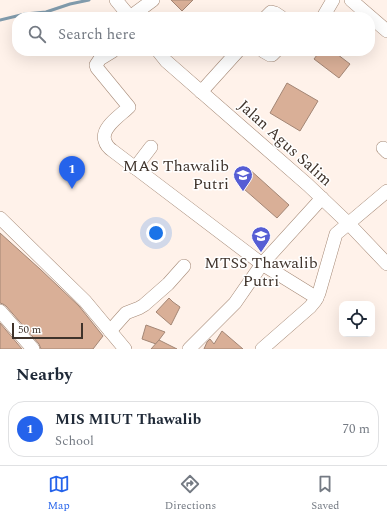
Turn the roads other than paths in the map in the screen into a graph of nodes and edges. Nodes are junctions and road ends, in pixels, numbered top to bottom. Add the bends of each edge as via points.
1 (116, 0) edge
2 (153, 0) edge
3 (333, 0) edge
4 (351, 0) edge
5 (126, 12) edge
6 (137, 12) edge
7 (326, 12) edge
8 (364, 12) edge
9 (375, 21) edge
10 (387, 32) edge
11 (105, 56) edge
12 (162, 56) edge
13 (233, 56) edge
14 (201, 92) junction
15 (151, 147) dead end
16 (135, 168) junction
17 (387, 192) edge
18 (322, 198) junction
19 (1, 222) edge
20 (349, 224) junction
21 (262, 264) junction
22 (387, 264) edge
23 (184, 266) dead end
24 (317, 298) junction
25 (0, 311) edge
26 (110, 331) junction
27 (33, 349) edge
28 (125, 349) edge
29 (189, 349) edge
30 (262, 349) edge

1 - 5 street
2 - 6 street
3 - 7 street
4 - 8 street
9 - 10 street
11 - 16 street via 96,65 97,68 129,107 108,126 104,134 105,142 112,151
12 - 14 street, Jalan Agus Salim
13 - 14 street
14 - 18 street, Jalan Agus Salim
15 - 16 street
16 - 21 street
17 - 20 street
18 - 20 street, Jalan Agus Salim
18 - 21 street
19 - 26 street via 85,300
20 - 22 street, Jalan Agus Salim
20 - 24 street via 336,234
21 - 24 street
21 - 29 street via 235,303
23 - 26 street via 144,305 126,313
24 - 30 street
25 - 27 street
26 - 28 street

